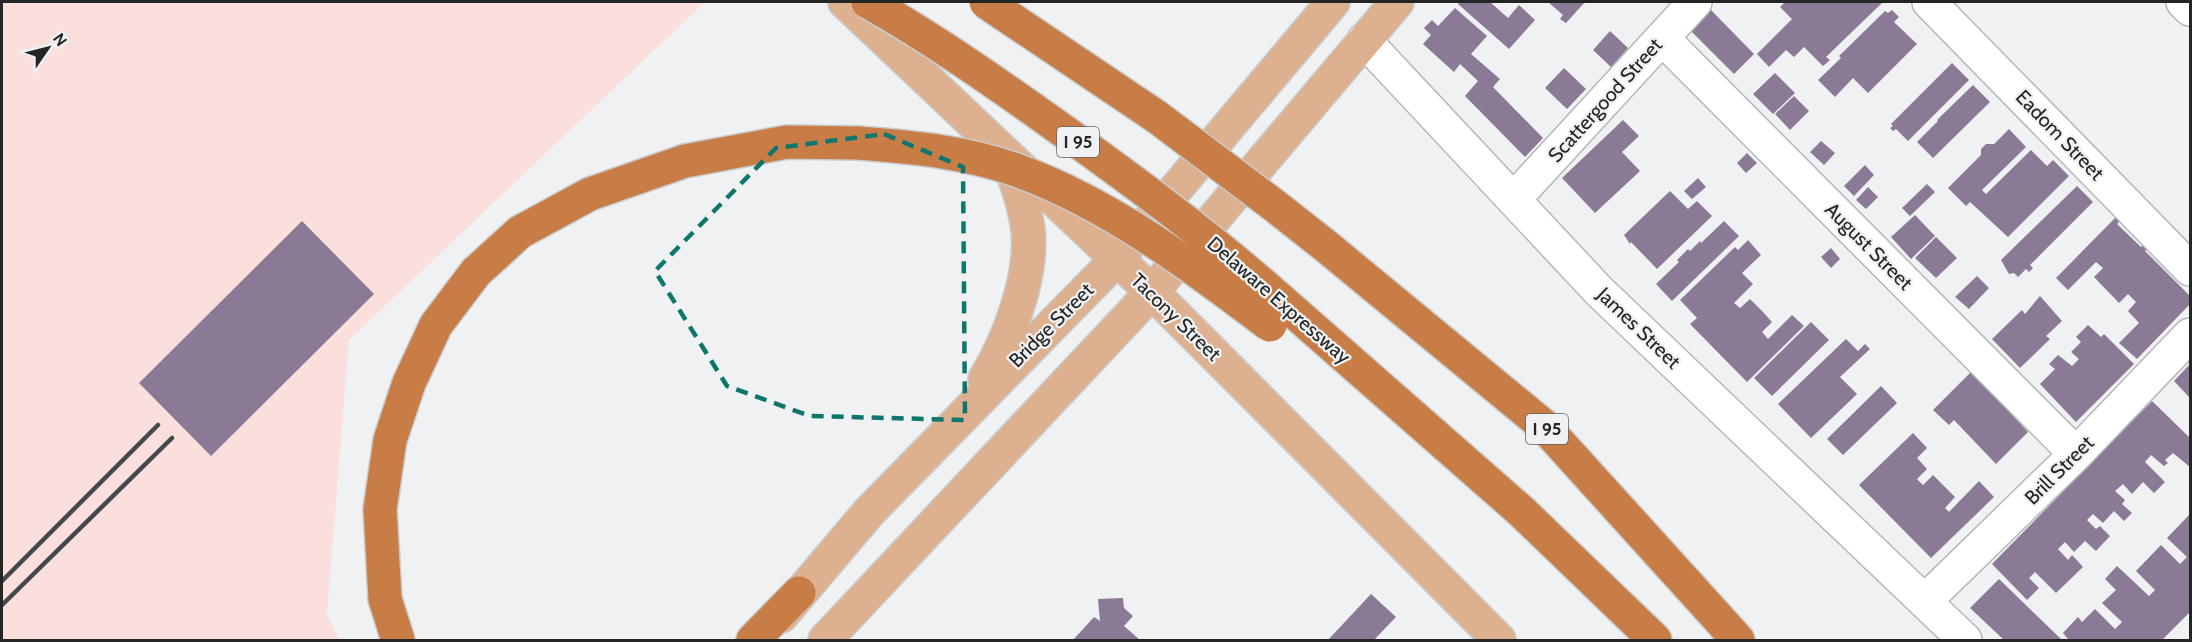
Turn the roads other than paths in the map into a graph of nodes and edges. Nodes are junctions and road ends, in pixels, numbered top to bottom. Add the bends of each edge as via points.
1 (845, 2) edge
2 (868, 2) edge
3 (986, 2) edge
4 (1397, 2) edge
5 (1695, 2) edge
6 (1929, 2) edge
7 (2183, 2) edge
8 (1331, 3) edge
9 (2190, 9) edge
10 (1662, 38) junction
11 (1364, 40) junction
12 (1005, 153) junction
13 (1515, 200) junction
14 (1117, 259) junction
15 (2190, 268) edge
16 (1152, 292) junction
17 (1274, 311) junction
18 (2190, 335) edge
19 (952, 427) junction
20 (2076, 454) junction
21 (799, 593) junction
22 (1925, 601) junction
23 (398, 640) edge
24 (753, 640) edge
25 (760, 640) edge
26 (825, 640) edge
27 (1499, 640) edge
28 (1655, 640) edge
29 (1738, 640) edge
30 (1965, 640) edge

1 - 12 main road, Tacony Street
2 - 17 highway, Delaware Expressway / I 95, bridge via 1003,88 1202,233
3 - 29 highway, I 95, bridge via 1157,117 1275,206 1544,426
4 - 11 main road
5 - 10 street, Scattergood Street
6 - 15 street, Eadom Street
7 - 9 street
8 - 11 main road, James Street
8 - 14 main road, Bridge Street
10 - 13 street, Scattergood Street
10 - 20 street, August Street
11 - 13 street, James Street
11 - 16 main road
12 - 14 main road, Tacony Street
12 - 19 main road via 1023,205 1028,242 1026,271 1002,349
13 - 22 street, James Street via 1599,291
14 - 16 main road, Tacony Street
14 - 19 main road, Bridge Street
16 - 26 main road
16 - 27 main road, Tacony Street
17 - 23 highway, bridge via 1213,282 1100,208 1029,176 970,157 922,148 787,142 685,161 590,194 520,232 476,272 436,325 409,383 390,440 380,509 385,599
17 - 28 highway via 1521,512
18 - 20 street, Brill Street
19 - 21 main road, Bridge Street via 869,512
20 - 22 street, Brill Street
21 - 24 highway
21 - 25 main road, Bridge Street
22 - 30 street, James Street

